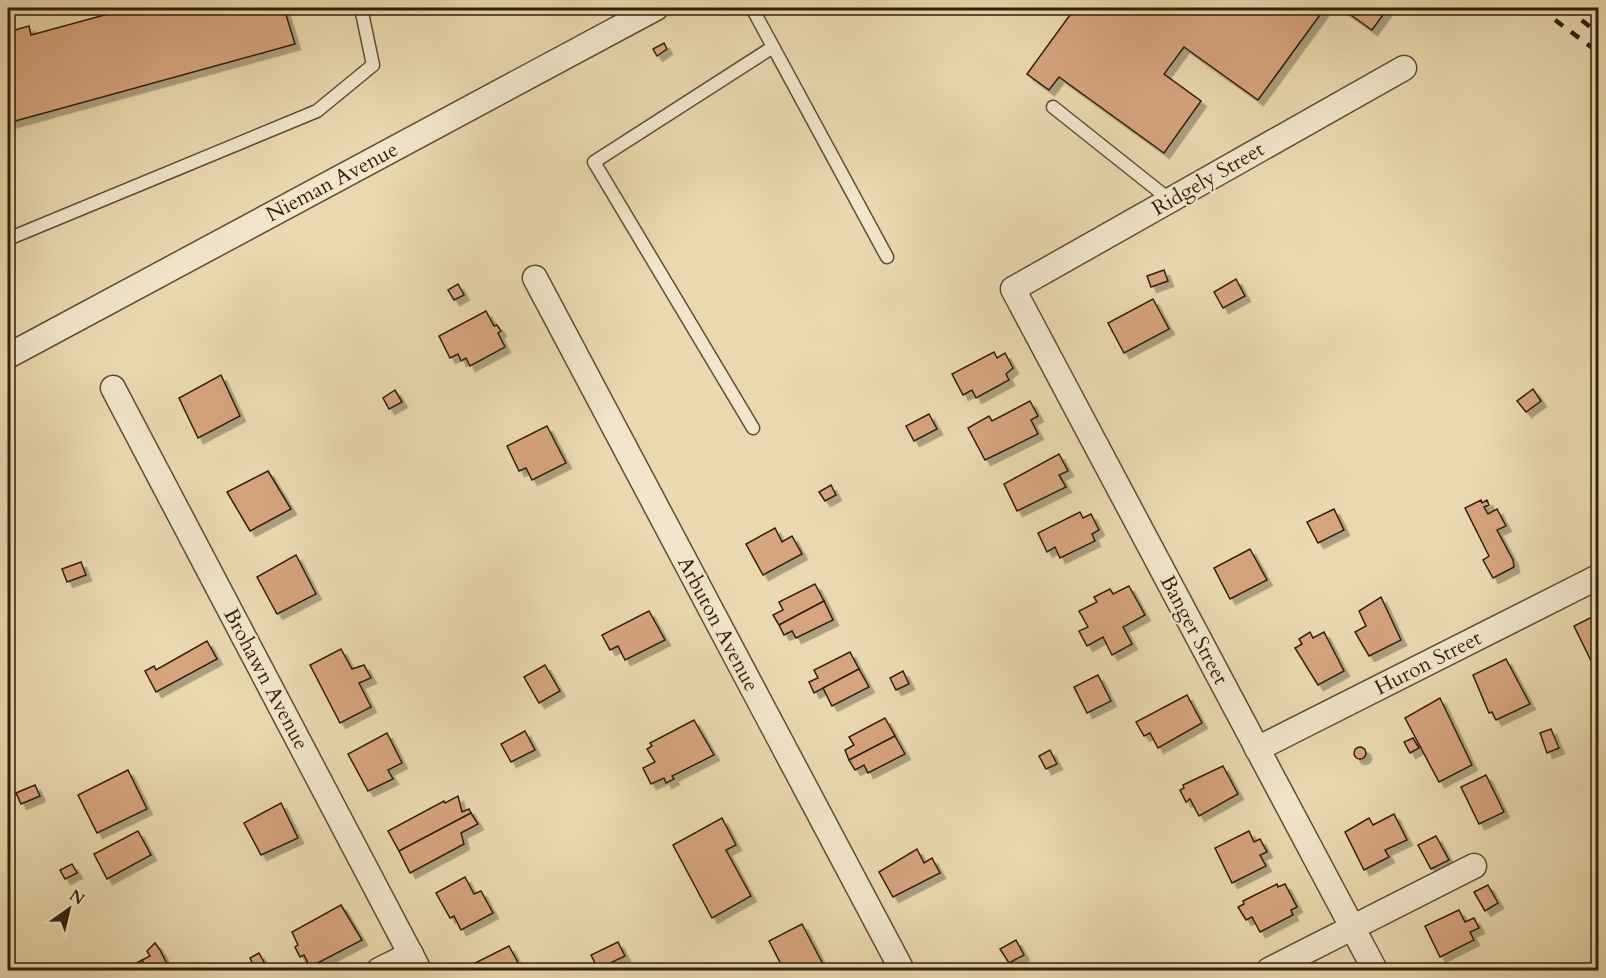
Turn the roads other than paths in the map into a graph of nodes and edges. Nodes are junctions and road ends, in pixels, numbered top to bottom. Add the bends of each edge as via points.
1 (361, 8) edge
2 (656, 8) edge
3 (752, 8) edge
4 (773, 47) junction
5 (1404, 68) dead end
6 (1053, 107) dead end
7 (1170, 200) junction
8 (8, 239) edge
9 (887, 257) dead end
10 (535, 278) dead end
11 (1013, 290) joint
12 (8, 356) edge
13 (113, 388) dead end
14 (753, 428) dead end
15 (1599, 577) edge
16 (1257, 749) junction
17 (1474, 866) dead end
18 (1352, 927) junction
19 (415, 962) edge
20 (379, 970) edge
21 (902, 970) edge
22 (1269, 970) edge
23 (1375, 970) edge

1 - 8 lane via 373,65 316,111
2 - 12 street, Nieman Avenue
3 - 4 lane
4 - 9 lane
4 - 14 lane via 594,162
5 - 7 street, Ridgely Street
6 - 7 lane
7 - 11 street, Ridgely Street
10 - 21 street, Arbuton Avenue
11 - 16 street, Banger Street
13 - 19 street, Brohawn Avenue
15 - 16 street, Huron Street
16 - 18 street, Banger Street
17 - 18 street
18 - 22 street
18 - 23 street, Banger Street
19 - 20 street

